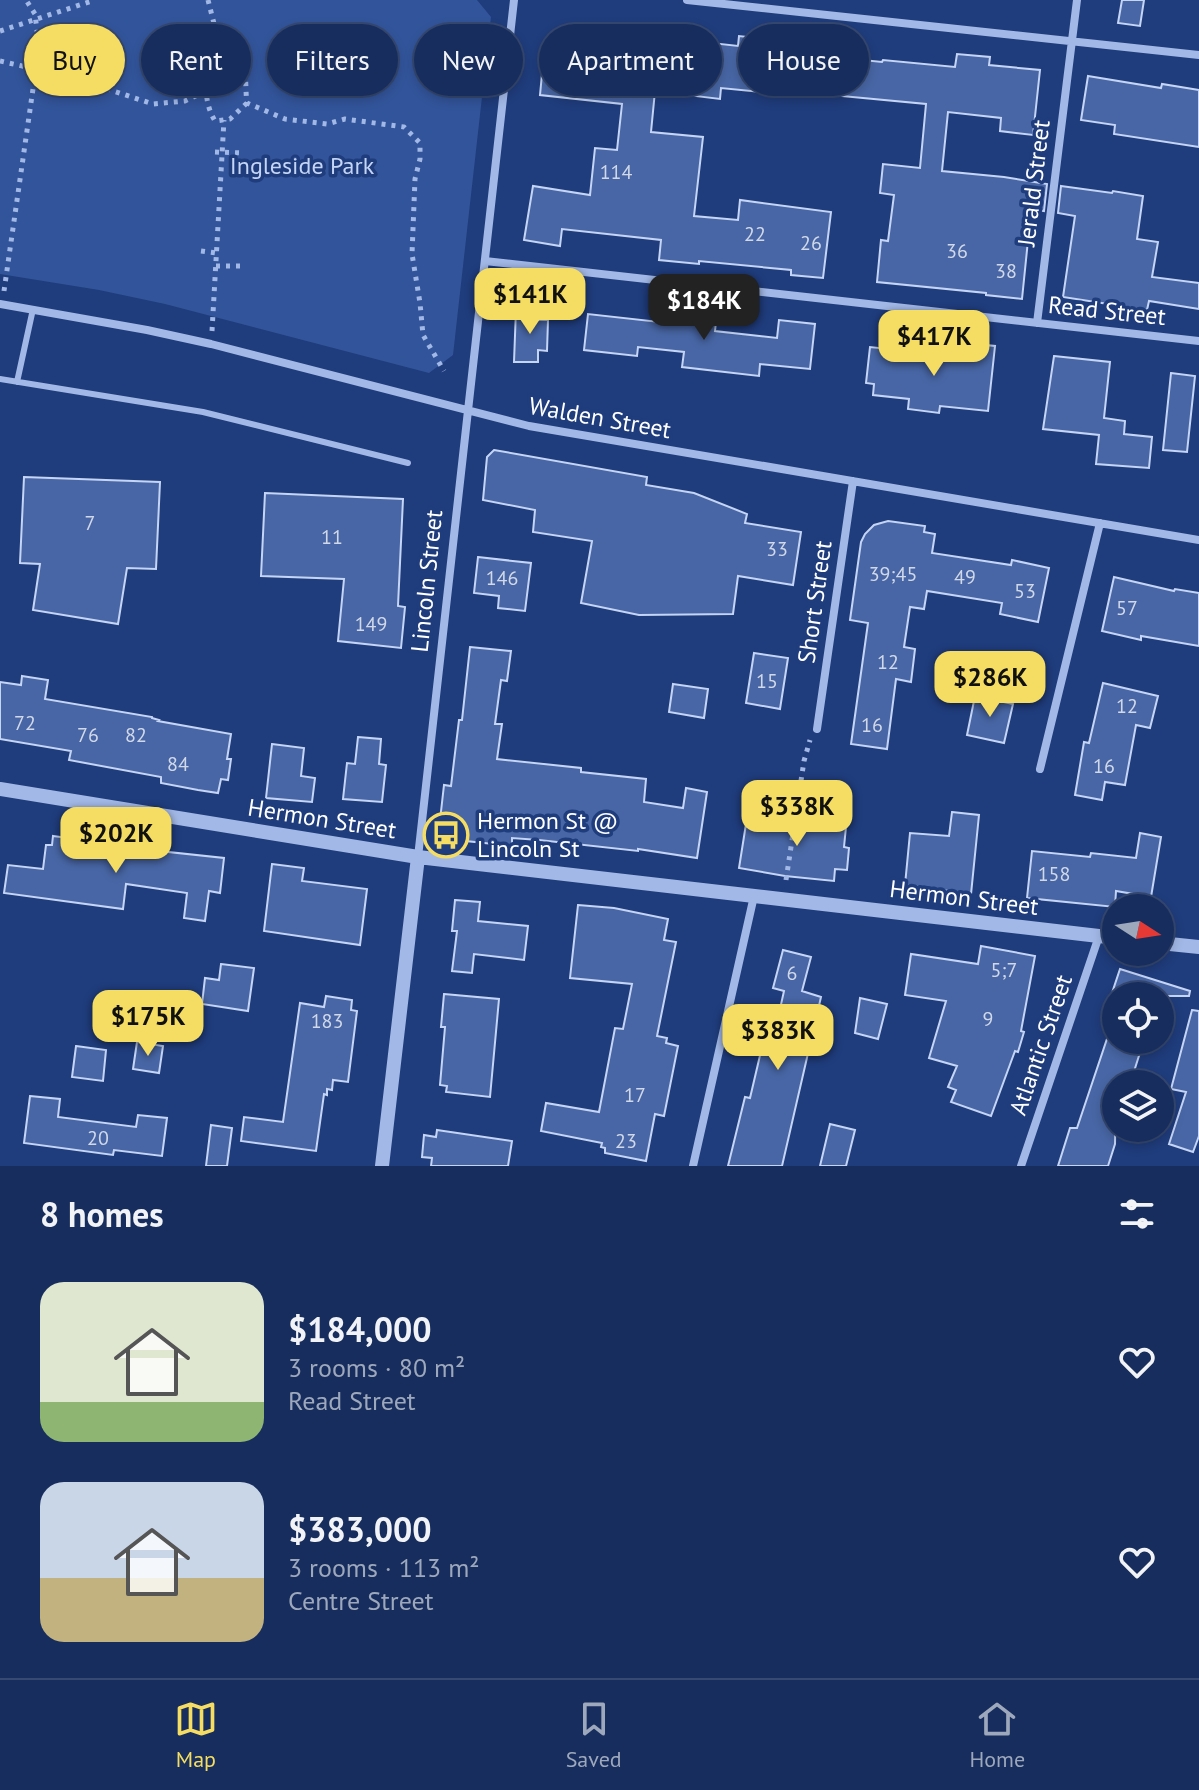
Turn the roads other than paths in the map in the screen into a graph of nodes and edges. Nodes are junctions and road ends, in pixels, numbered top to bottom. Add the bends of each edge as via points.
1 (514, 0) edge
2 (687, 0) edge
3 (1077, 0) edge
4 (1072, 42) junction
5 (1199, 55) edge
6 (485, 261) junction
7 (1, 304) edge
8 (33, 309) junction
9 (1037, 323) junction
10 (1199, 341) edge
11 (0, 379) edge
12 (17, 382) junction
13 (468, 411) junction
14 (408, 463) dead end
15 (853, 481) junction
16 (1100, 523) junction
17 (1199, 540) edge
18 (817, 729) road end
19 (1040, 769) dead end
20 (0, 789) edge
21 (418, 857) junction
22 (754, 896) junction
23 (1099, 936) junction
24 (1102, 936) edge
25 (1174, 944) edge
26 (1199, 947) edge
27 (382, 1166) edge
28 (693, 1166) edge
29 (1021, 1166) edge

1 - 6 street, Lincoln Street
2 - 4 street
3 - 4 street, Jerald Street
4 - 5 street
4 - 9 street, Jerald Street
6 - 9 street, Read Street
6 - 13 street, Lincoln Street
7 - 8 street, Walden Street
8 - 12 lane
8 - 13 street, Walden Street via 211,344
9 - 10 street, Read Street
11 - 12 lane
12 - 14 lane via 203,412
13 - 15 street, Walden Street via 556,432
13 - 21 street, Lincoln Street
15 - 16 street, Walden Street
15 - 18 street, Short Street
16 - 17 street, Walden Street
16 - 19 street
20 - 21 street, Hermon Street
21 - 22 street, Hermon Street
21 - 27 street, Lincoln Street
22 - 23 street, Hermon Street
22 - 28 street
23 - 24 street, Hermon Street
23 - 29 street, Atlantic Street
25 - 26 street

